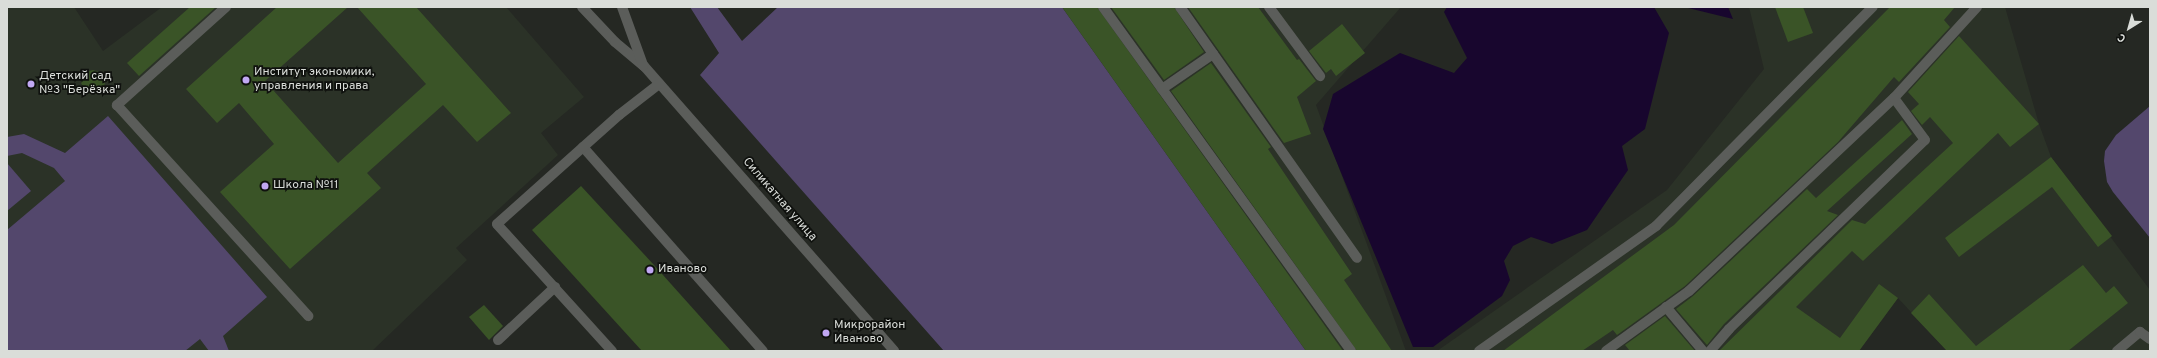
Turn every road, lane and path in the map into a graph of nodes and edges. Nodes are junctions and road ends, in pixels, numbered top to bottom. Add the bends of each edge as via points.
1 (226, 7) edge
2 (582, 7) edge
3 (622, 7) edge
4 (1103, 7) edge
5 (1180, 7) edge
6 (1269, 7) edge
7 (1873, 7) edge
8 (1977, 7) edge
9 (1213, 54) junction
10 (644, 66) junction
11 (1320, 76) dead end
12 (659, 84) junction
13 (1162, 89) junction
14 (1894, 98) junction
15 (583, 147) junction
16 (1357, 258) dead end
17 (555, 287) junction
18 (1666, 307) junction
19 (308, 316) dead end
20 (2150, 339) edge
21 (498, 340) dead end
22 (1611, 350) edge
23 (612, 351) edge
24 (763, 351) edge
25 (894, 351) edge
26 (1351, 351) edge
27 (1479, 351) edge
28 (1703, 351) edge
29 (1710, 351) edge
30 (2117, 351) edge

1 - 19 street via 117,105
2 - 10 street via 615,42
3 - 10 street
4 - 13 street
5 - 9 street
6 - 11 street
7 - 27 street via 1656,226
8 - 14 street
9 - 13 street
9 - 16 street
10 - 12 street, Силикатная улица
12 - 15 street
12 - 25 street, Силикатная улица
13 - 26 street
14 - 18 street via 1689,291
14 - 29 street via 1925,140 1729,329
15 - 17 street via 498,224
15 - 24 street
17 - 21 street
17 - 23 street
18 - 22 street
18 - 28 street
20 - 30 street via 2140,332

